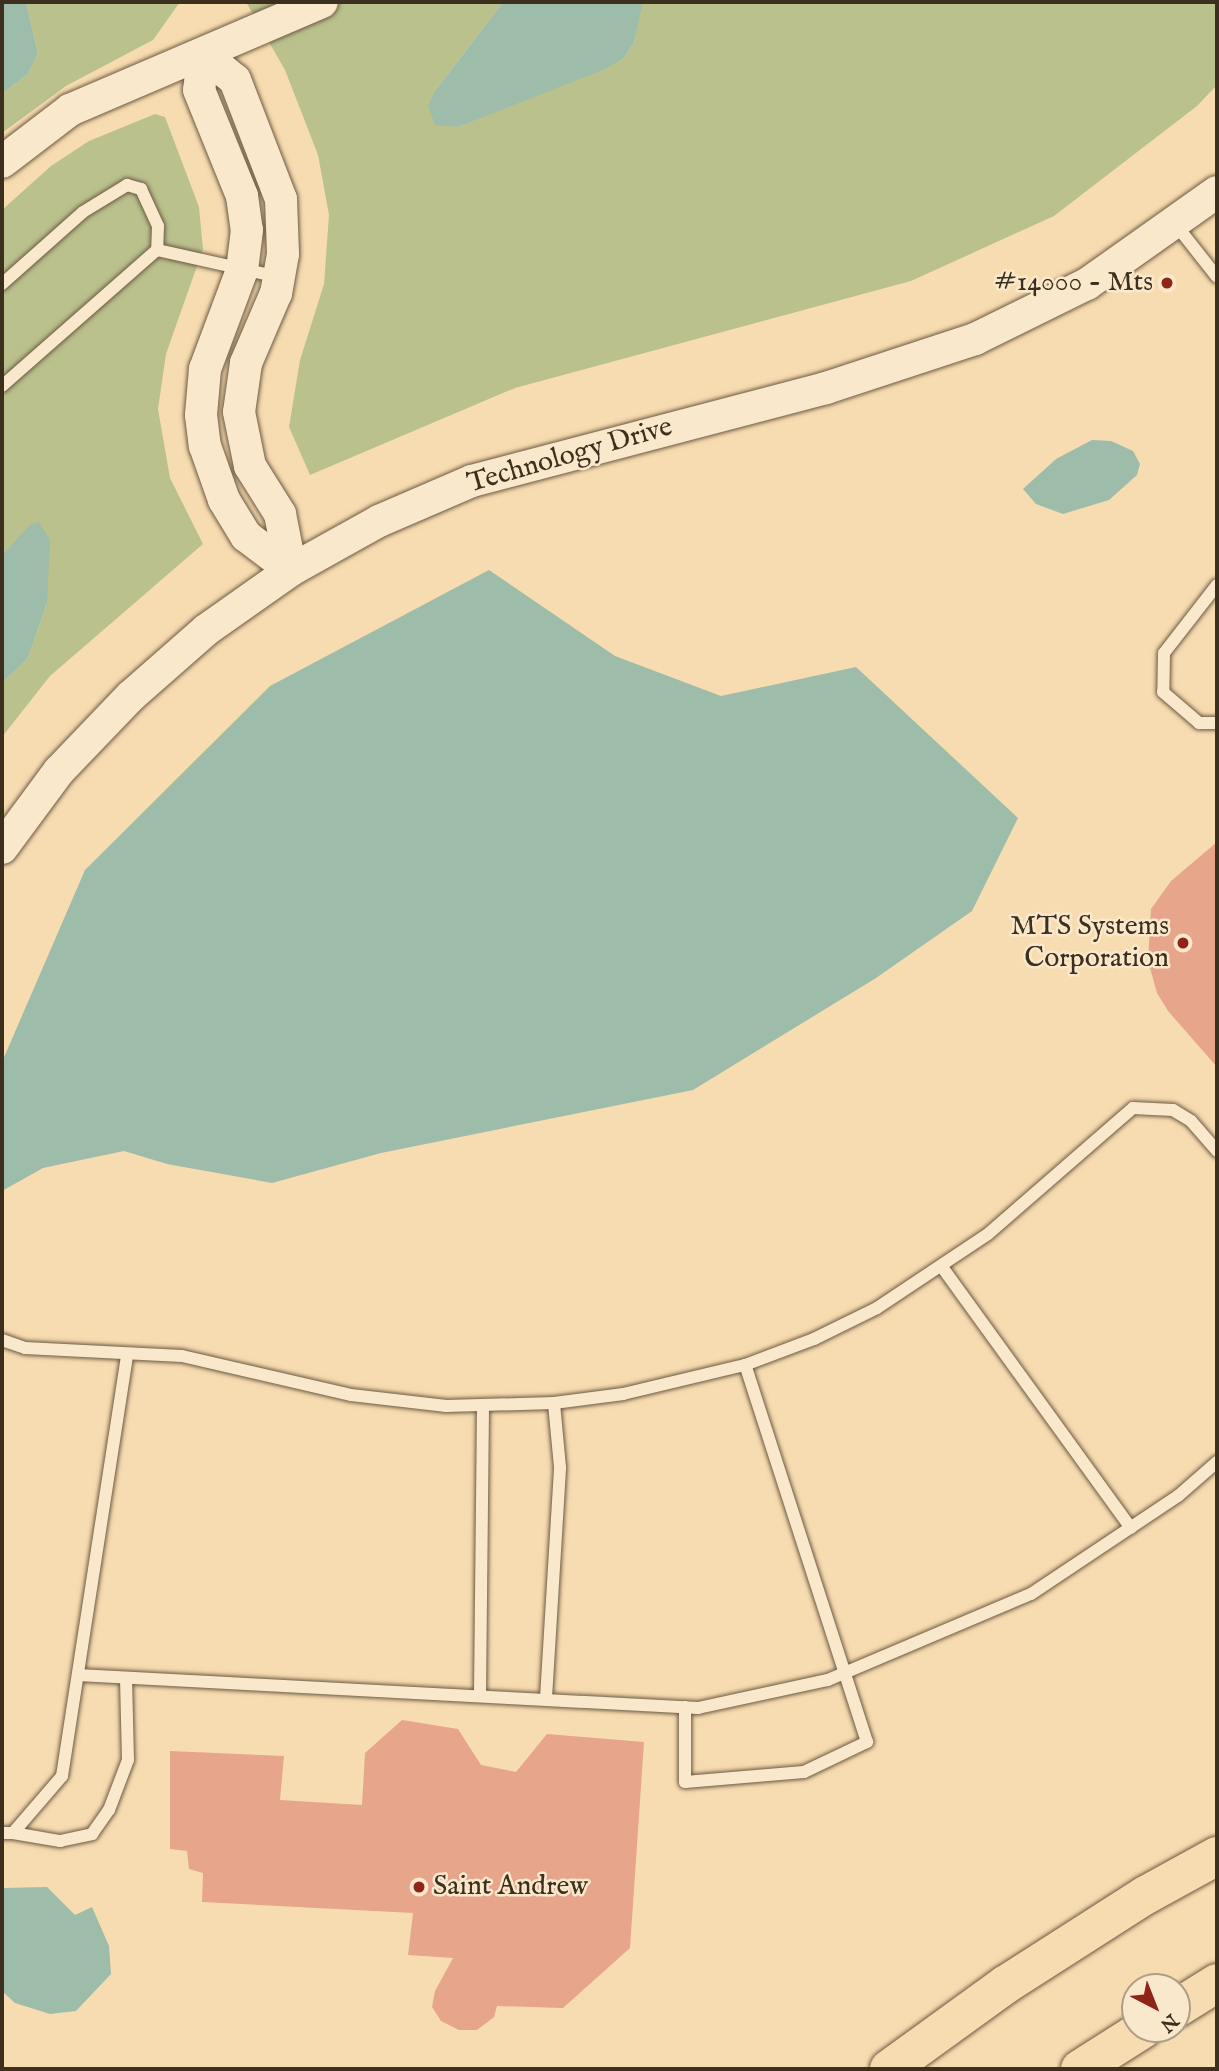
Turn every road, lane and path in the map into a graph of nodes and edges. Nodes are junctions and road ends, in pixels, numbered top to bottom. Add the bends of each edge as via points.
1 (322, 2) edge
2 (203, 54) junction
3 (2, 162) edge
4 (1217, 192) edge
5 (1176, 225) junction
6 (157, 250) junction
7 (242, 270) junction
8 (279, 277) junction
9 (1217, 277) edge
10 (2, 284) edge
11 (2, 386) edge
12 (291, 570) junction
13 (1217, 585) edge
14 (1217, 723) edge
15 (2, 848) edge
16 (1217, 1151) edge
17 (942, 1267) junction
18 (2, 1340) edge
19 (128, 1354) junction
20 (745, 1365) junction
21 (554, 1403) junction
22 (483, 1405) junction
23 (1217, 1462) edge
24 (1131, 1528) junction
25 (844, 1673) junction
26 (78, 1675) junction
27 (126, 1678) junction
28 (480, 1694) junction
29 (546, 1698) junction
30 (685, 1707) junction
31 (8, 1833) edge
32 (1217, 1856) edge
33 (1217, 1983) edge
34 (1191, 1999) edge
35 (1121, 2043) edge
36 (889, 2069) edge
37 (1080, 2069) edge

1 - 2 street
2 - 3 street via 70,110
2 - 7 street via 200,90 246,214
2 - 8 street via 234,80 274,173 283,226
4 - 5 street, Technology Drive
5 - 9 lane
5 - 12 street, Technology Drive via 1087,284 950,349 826,388 472,481 379,521
6 - 7 lane
6 - 10 lane via 158,226 141,189 127,185 83,212
6 - 11 lane
7 - 8 lane
7 - 12 street via 205,369 201,415 205,446 224,500 246,536
8 - 12 street via 268,316 246,363 239,412 250,466 280,514
12 - 15 street, Technology Drive via 206,630 131,696 60,771
13 - 14 lane via 1164,653 1163,692 1199,723
16 - 17 lane via 1191,1121 1173,1110 1133,1108 988,1234
17 - 20 lane via 877,1308
17 - 24 lane
18 - 19 lane via 25,1348
19 - 22 lane via 182,1356 351,1395 446,1406
19 - 26 lane
20 - 21 lane via 679,1383
20 - 25 lane
21 - 22 lane
21 - 29 lane via 560,1467
22 - 28 lane
23 - 24 lane
24 - 25 lane via 1031,1594
25 - 30 lane
25 - 30 lane via 867,1742 804,1772 685,1782
26 - 27 lane
26 - 31 lane via 62,1776
27 - 28 lane
27 - 31 lane via 128,1760 109,1810 92,1834 60,1841
28 - 29 lane
29 - 30 lane
32 - 36 highway via 1146,1895 1005,1985
33 - 34 highway
35 - 37 highway

